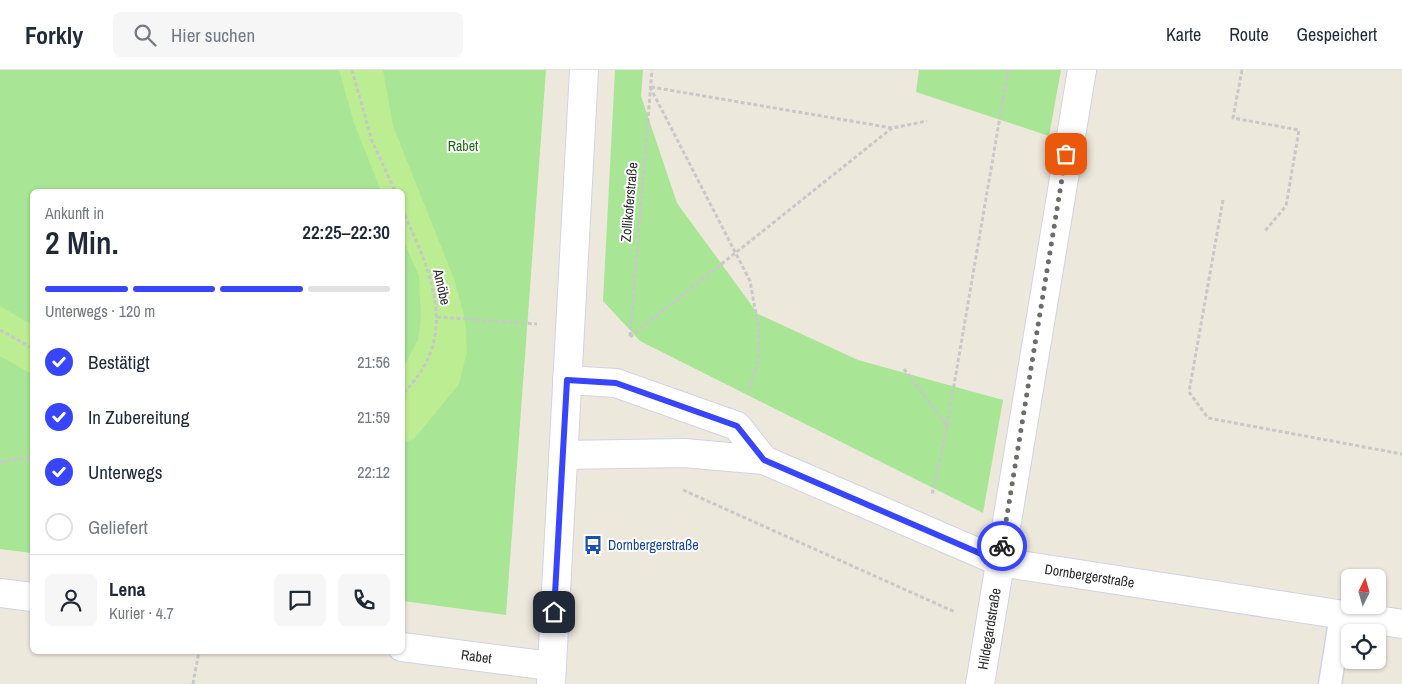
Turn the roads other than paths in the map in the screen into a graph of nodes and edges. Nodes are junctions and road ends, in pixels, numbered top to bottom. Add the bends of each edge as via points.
1 (584, 70) edge
2 (1082, 70) edge
3 (567, 380) junction
4 (563, 455) junction
5 (764, 460) junction
6 (1000, 562) junction
7 (0, 592) edge
8 (30, 597) edge
9 (1341, 615) junction
10 (1402, 624) edge
11 (405, 648) edge
12 (551, 675) edge
13 (980, 684) edge
14 (1330, 684) edge

1 - 3 street
2 - 6 street, Hildegardstraße
3 - 4 street
3 - 5 street, Dornbergerstraße via 616,383 737,426
4 - 5 street, Dornbergerstraße via 684,453
4 - 12 street
5 - 6 street, Dornbergerstraße
6 - 9 street, Dornbergerstraße
6 - 13 street, Hildegardstraße
7 - 8 street
9 - 10 street, Dornbergerstraße
9 - 14 lane
11 - 12 street, Rabet

